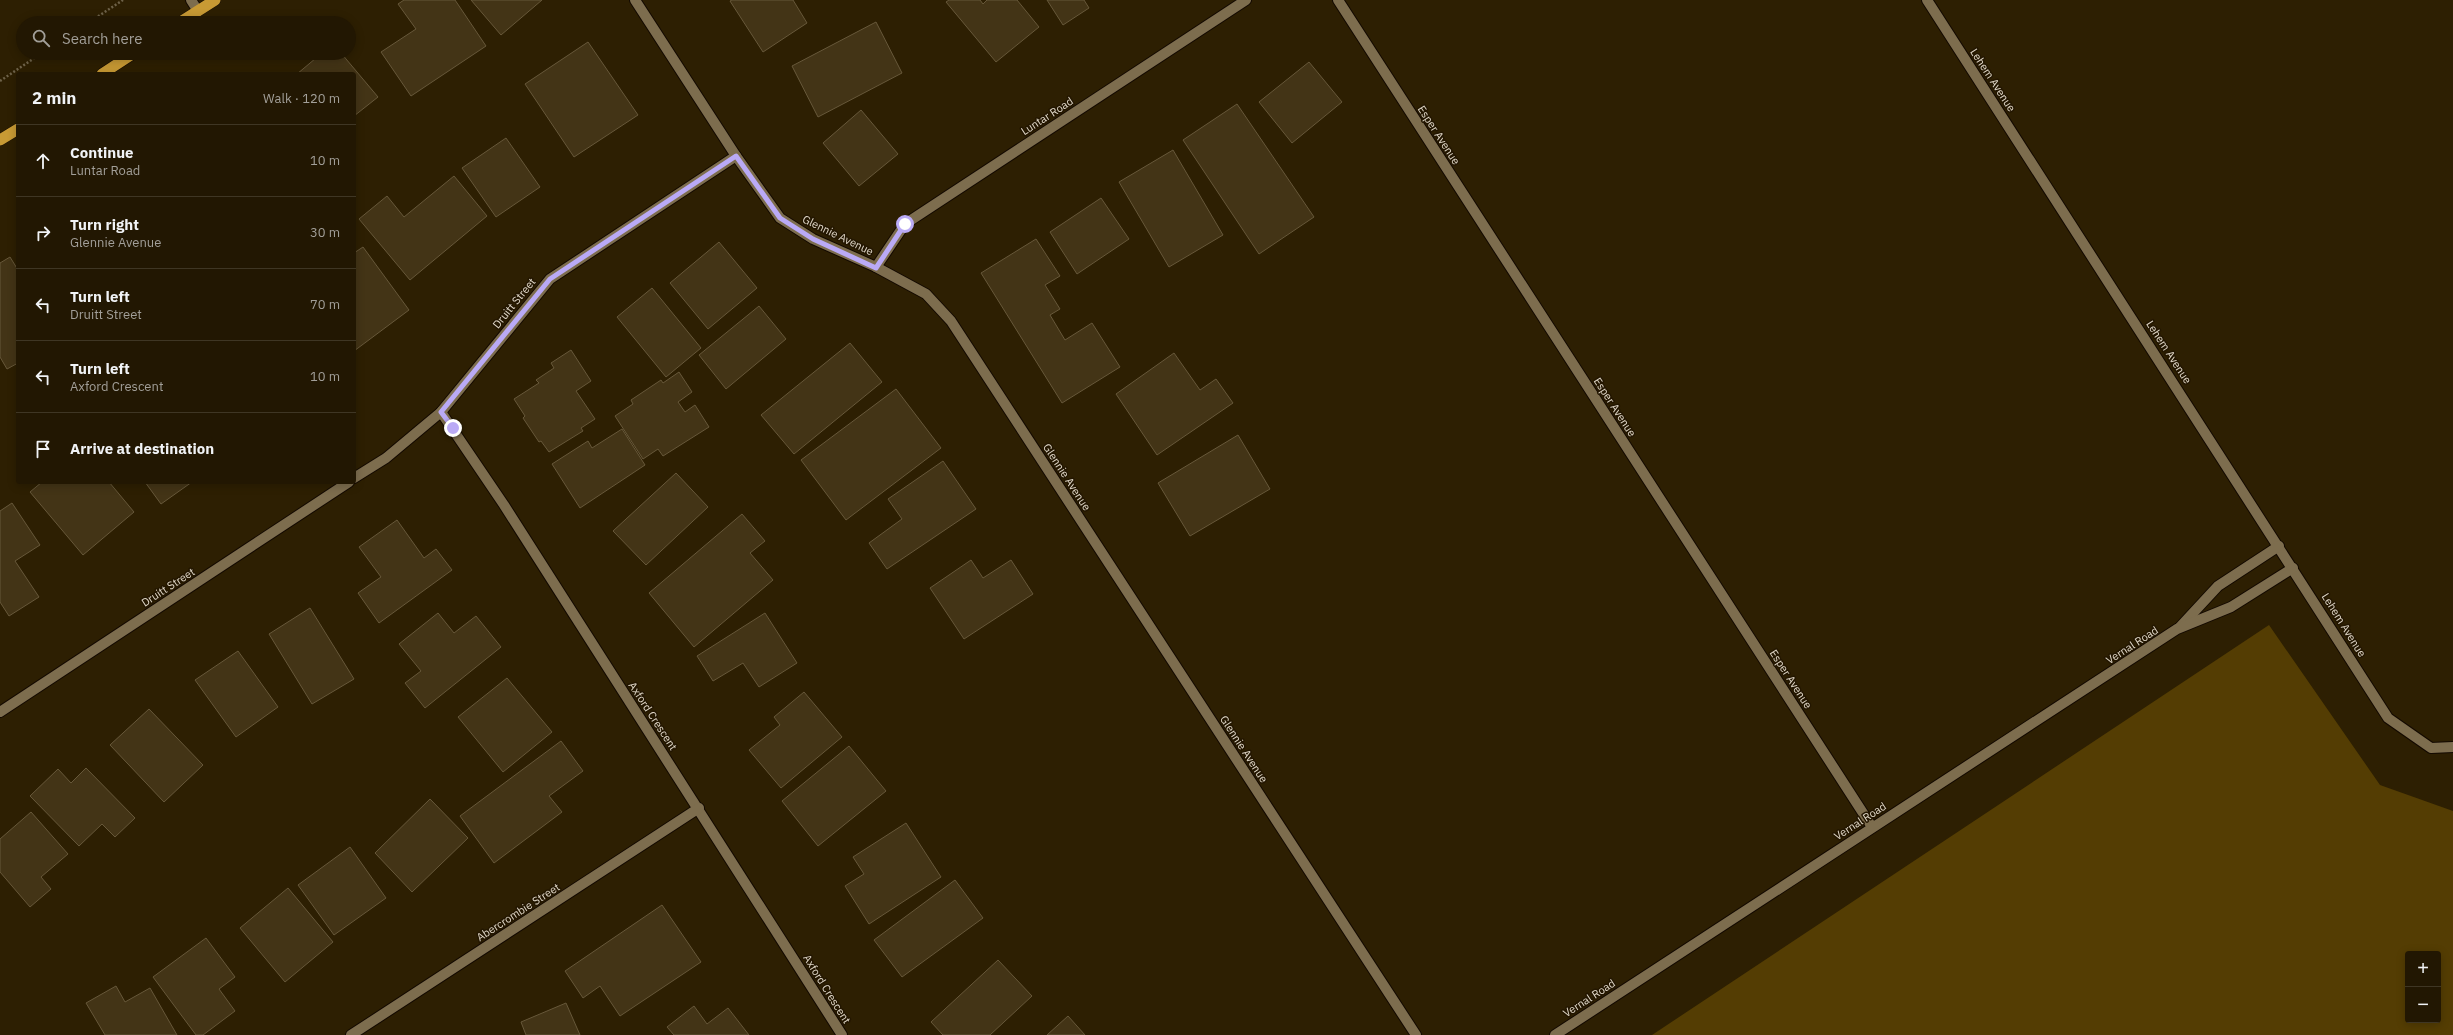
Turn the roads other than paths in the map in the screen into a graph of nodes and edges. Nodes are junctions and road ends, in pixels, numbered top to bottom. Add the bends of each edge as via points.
1 (191, 0) edge
2 (214, 0) edge
3 (635, 0) edge
4 (1246, 0) edge
5 (1338, 0) edge
6 (1927, 0) edge
7 (198, 11) junction
8 (190, 16) edge
9 (123, 60) edge
10 (105, 72) edge
11 (16, 130) edge
12 (0, 140) edge
13 (736, 156) junction
14 (876, 268) junction
15 (441, 412) junction
16 (356, 477) edge
17 (346, 484) edge
18 (2279, 546) junction
19 (2293, 568) junction
20 (2177, 629) junction
21 (0, 712) edge
22 (2453, 746) edge
23 (698, 808) junction
24 (1872, 827) junction
25 (351, 1035) edge
26 (842, 1035) edge
27 (1416, 1035) edge
28 (1555, 1035) edge

1 - 7 street
2 - 7 highway
3 - 13 street, Glennie Avenue
4 - 14 street, Luntar Road via 905,224
5 - 24 street, Esper Avenue
6 - 18 street, Lehem Avenue
7 - 8 highway
9 - 10 highway
11 - 12 highway
13 - 14 street, Glennie Avenue via 780,218 813,239
13 - 15 street, Druitt Street via 550,279
14 - 27 street, Glennie Avenue via 926,294 951,321
15 - 16 street, Druitt Street via 386,458
15 - 23 street, Axford Crescent via 504,505
17 - 21 street, Druitt Street
18 - 19 street, Lehem Avenue
18 - 20 street, Vernal Road via 2218,586
19 - 20 street, Vernal Road via 2231,607
19 - 22 street, Lehem Avenue via 2388,718 2431,748
20 - 24 street, Vernal Road
23 - 25 street, Abercrombie Street
23 - 26 street, Axford Crescent
24 - 28 street, Vernal Road

